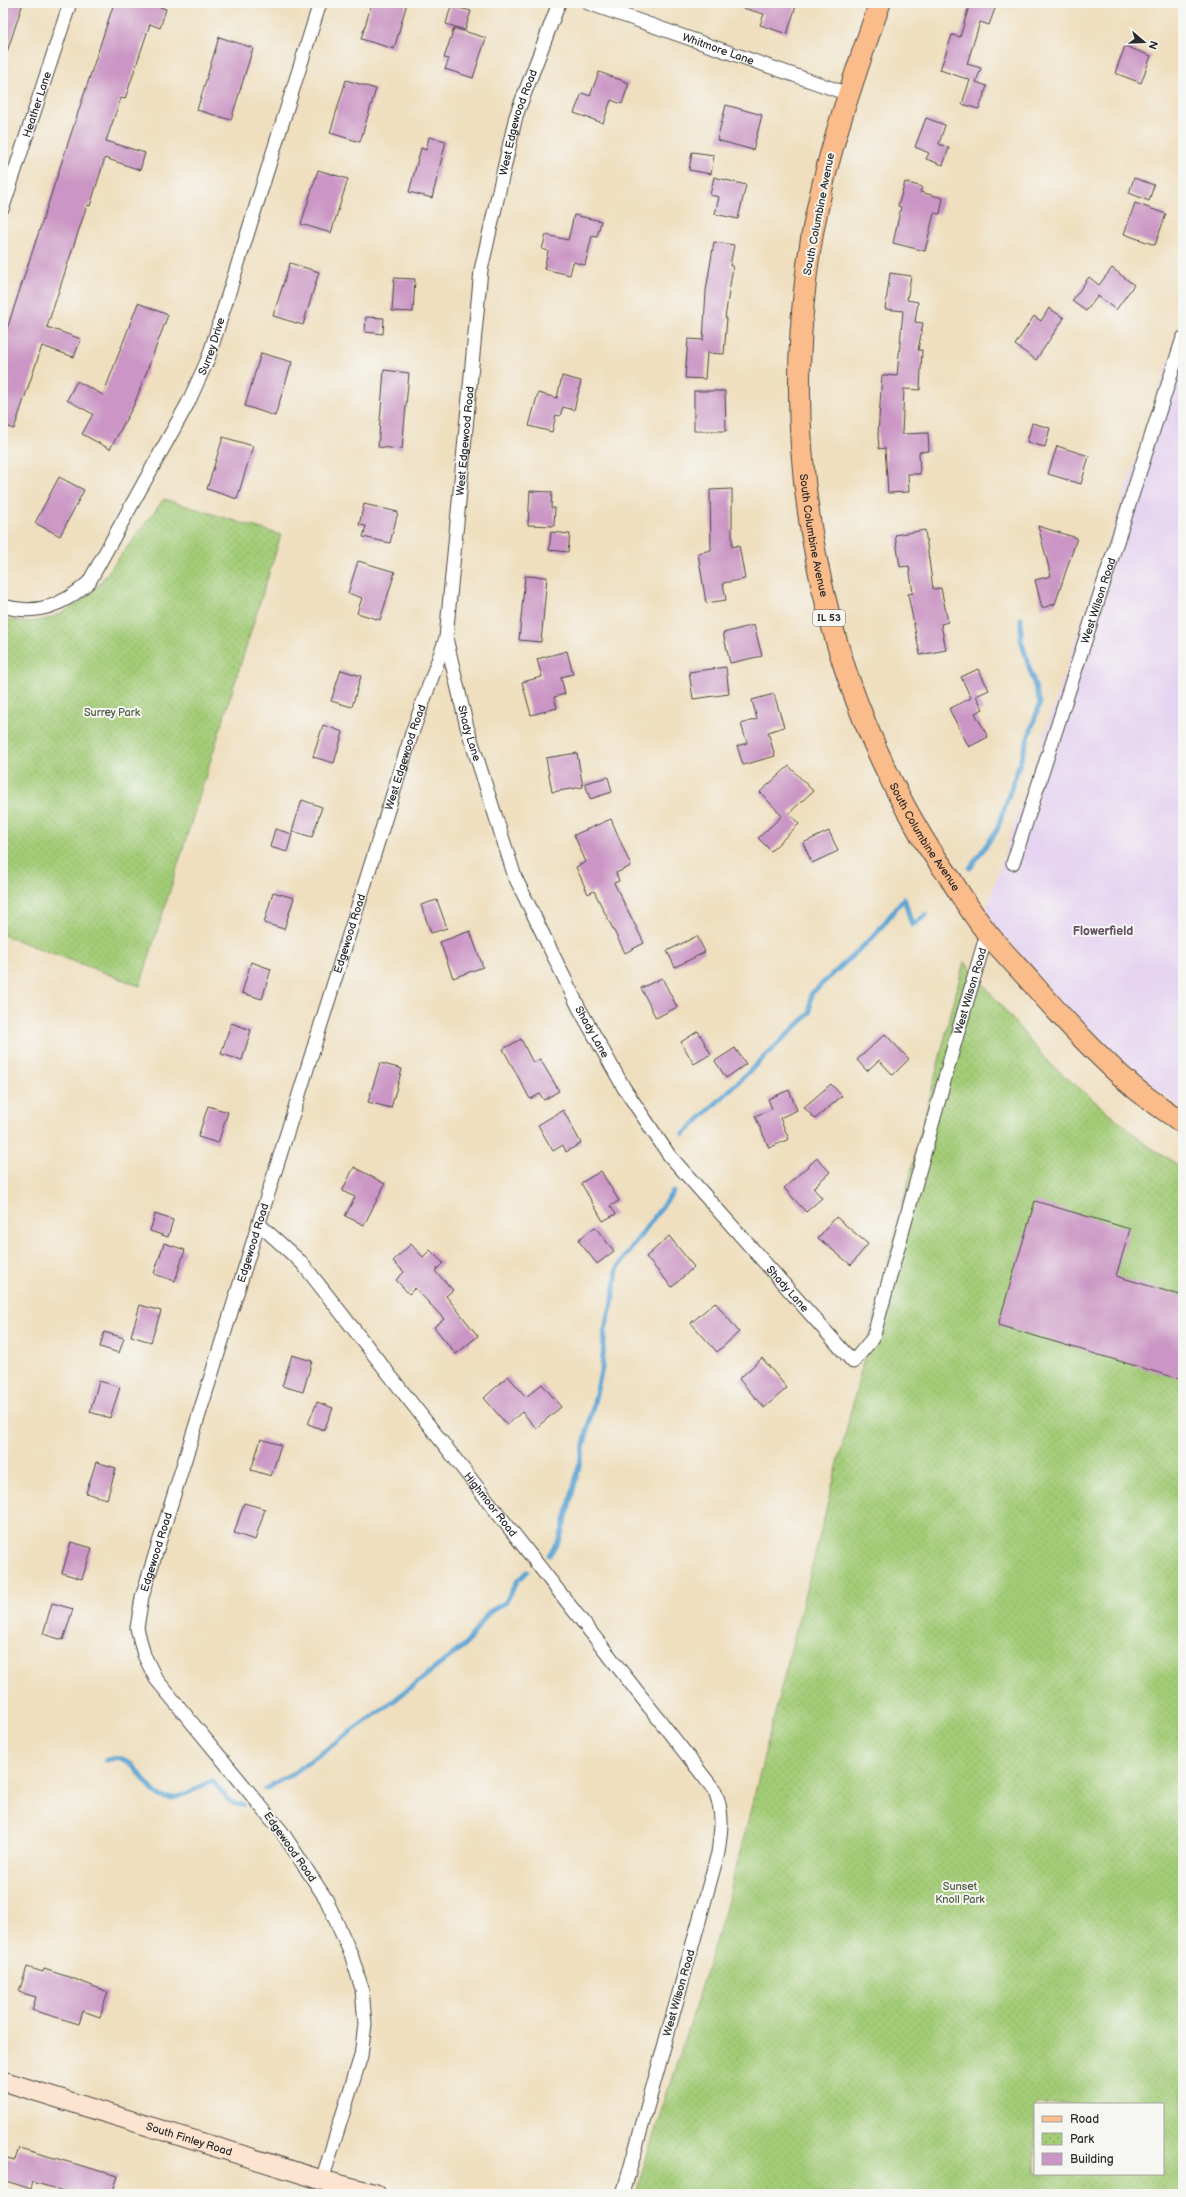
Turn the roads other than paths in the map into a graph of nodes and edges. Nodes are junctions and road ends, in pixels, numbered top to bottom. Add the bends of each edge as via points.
1 (70, 3) edge
2 (320, 3) edge
3 (559, 3) edge
4 (588, 3) edge
5 (880, 3) edge
6 (848, 94) junction
7 (3, 207) edge
8 (1183, 338) edge
9 (3, 606) edge
10 (446, 638) junction
11 (1013, 863) dead end
12 (368, 877) joint
13 (987, 933) junction
14 (1183, 1124) edge
15 (260, 1225) junction
16 (853, 1362) joint
17 (715, 1791) joint
18 (3, 2081) edge
19 (322, 2180) junction
20 (376, 2194) edge
21 (623, 2194) edge

1 - 7 street, Heather Lane
2 - 9 street, Surrey Drive via 210,352 188,403 89,582 74,596 47,608 17,610
3 - 10 street, West Edgewood Road via 516,116 481,270
4 - 6 street, Whitmore Lane
5 - 6 main road, South Columbine Avenue / IL 53
6 - 13 main road, South Columbine Avenue / IL 53 via 820,195 803,309 799,392 802,462 809,521 831,626 843,666 872,739 918,831
8 - 11 street, West Wilson Road
10 - 12 street, West Edgewood Road via 412,732
10 - 16 street, Shady Lane via 466,727 515,877 579,1008 624,1088 669,1155
12 - 15 street, Edgewood Road
13 - 14 main road, South Columbine Avenue / IL 53 via 1075,1032 1138,1090
13 - 16 street, West Wilson Road via 873,1338
15 - 17 street, Highmoor Road via 302,1263
15 - 19 street, Edgewood Road via 142,1597 137,1628 144,1655 156,1679 282,1832 326,1899 352,1954 362,1989 365,2024 360,2056
17 - 21 street, West Wilson Road via 721,1807 722,1829 718,1854
18 - 19 main road, South Finley Road
19 - 20 main road, South Finley Road

